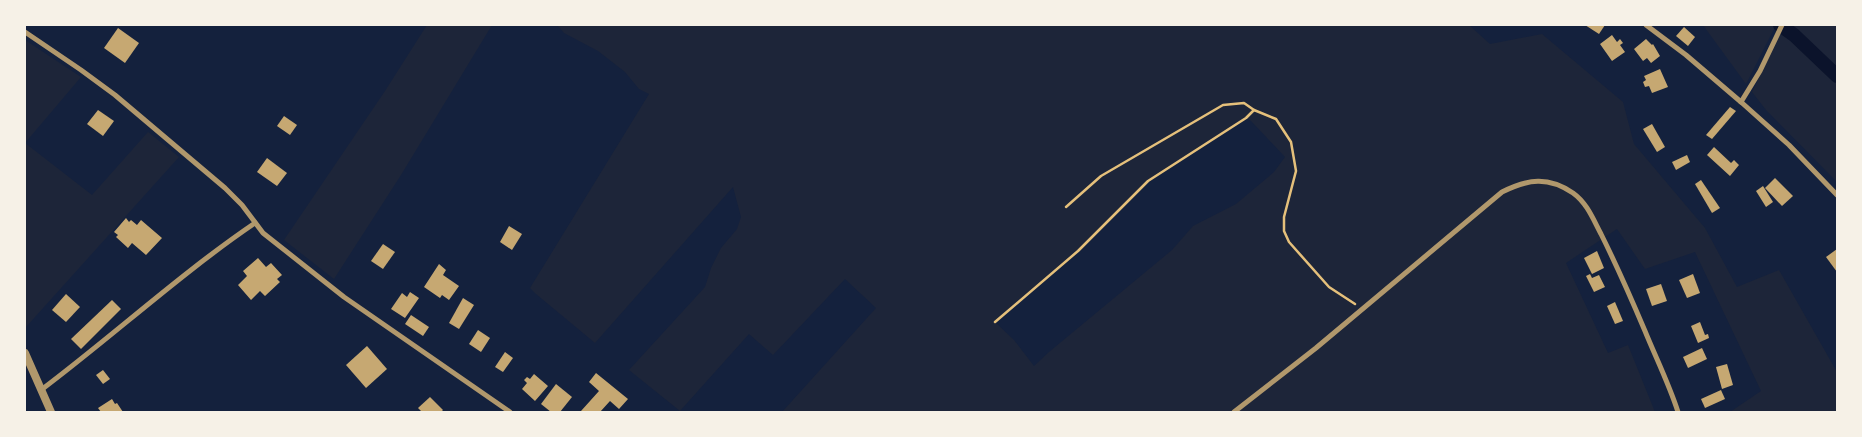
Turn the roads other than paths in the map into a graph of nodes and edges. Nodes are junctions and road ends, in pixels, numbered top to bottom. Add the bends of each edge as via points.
1 (1646, 25) edge
2 (1780, 27) edge
3 (25, 32) edge
4 (1741, 102) junction
5 (1837, 195) edge
6 (255, 223) junction
7 (25, 353) edge
8 (41, 390) junction
9 (51, 412) edge
10 (510, 412) edge
11 (1234, 412) edge
12 (1678, 412) edge

1 - 4 street
2 - 4 street via 1760,71
3 - 6 street via 88,75 150,124 225,188
4 - 5 street via 1789,145
6 - 8 street via 193,267
6 - 10 street via 276,244 344,297
7 - 8 street
8 - 9 street
11 - 12 street via 1316,348 1502,192 1538,180 1575,194 1589,211 1621,273

